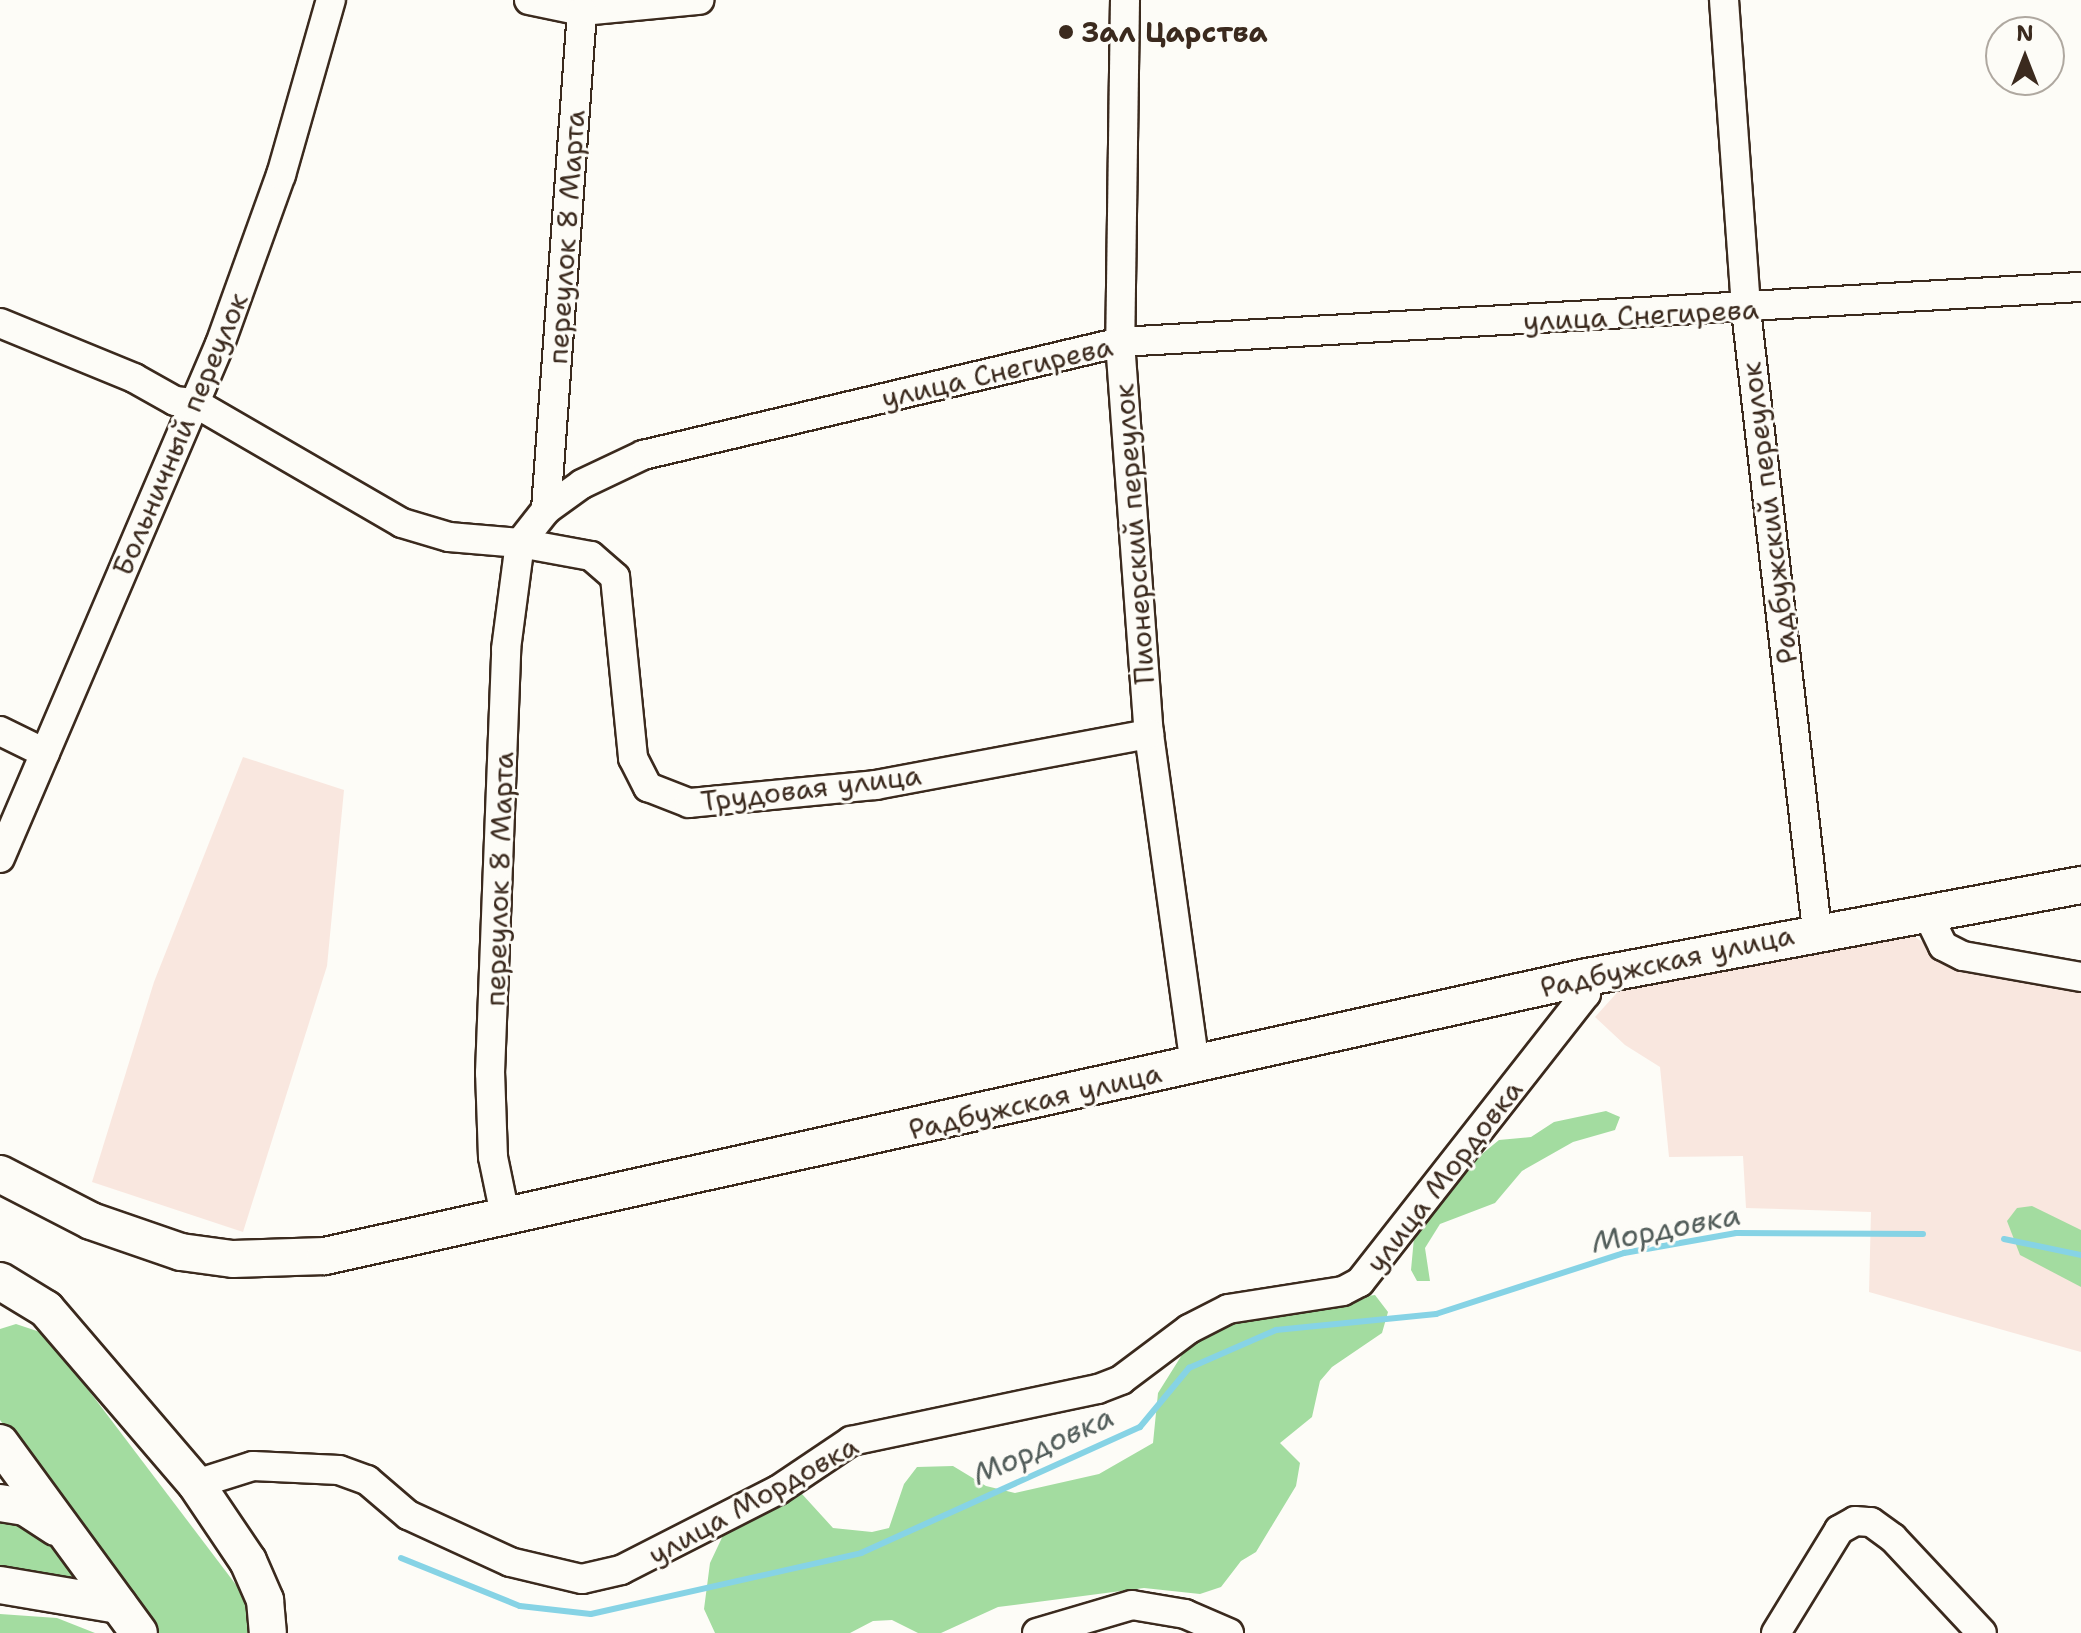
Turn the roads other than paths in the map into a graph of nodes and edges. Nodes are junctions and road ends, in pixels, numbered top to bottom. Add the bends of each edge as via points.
1 (331, 0) edge
2 (529, 0) edge
3 (699, 0) edge
4 (1125, 0) edge
5 (1724, 0) edge
6 (582, 11) junction
7 (2081, 287) edge
8 (1746, 310) junction
9 (0, 323) edge
10 (1120, 342) junction
11 (195, 403) junction
12 (546, 510) junction
13 (520, 543) junction
14 (0, 731) edge
15 (1149, 734) junction
16 (45, 753) junction
17 (0, 858) edge
18 (2081, 885) edge
19 (1926, 911) junction
20 (1817, 930) junction
21 (2081, 977) edge
22 (1582, 978) junction
23 (1195, 1064) junction
24 (0, 1174) edge
25 (505, 1215) junction
26 (0, 1281) edge
27 (46, 1309) junction
28 (0, 1313) edge
29 (0, 1443) edge
30 (196, 1484) junction
31 (0, 1503) edge
32 (63, 1532) junction
33 (0, 1585) edge
34 (129, 1619) edge
35 (268, 1633) edge
36 (1037, 1633) edge
37 (1229, 1633) edge
38 (1776, 1633) edge
39 (1982, 1633) edge

1 - 11 street, Больничный переулок via 259,240
2 - 6 street
3 - 6 street
4 - 10 street, Пионерский переулок
5 - 8 street, Радбужский переулок
6 - 12 street, переулок 8 Марта
7 - 8 street, улица Снегирева
8 - 10 street, улица Снегирева
8 - 20 street, Радбужский переулок
9 - 11 street via 134,378 175,401
10 - 12 street, улица Снегирева via 643,455 582,484
10 - 15 street, Пионерский переулок
11 - 13 street via 402,523 449,537
11 - 16 street, Больничный переулок
12 - 13 street, улица Снегирева
13 - 15 street, Трудовая улица via 591,556 615,577 633,758 648,787 689,803 876,785
13 - 25 street, переулок 8 Марта via 506,649 490,1073 493,1157
14 - 16 street
15 - 23 street, Пионерский переулок
16 - 17 street, Больничный переулок
18 - 19 main road, Радбужская улица
19 - 20 main road, Радбужская улица
19 - 21 street via 1943,946 1963,956
20 - 22 main road, Радбужская улица
22 - 23 main road, Радбужская улица
22 - 30 street, улица Мордовка via 1586,994 1360,1282 1343,1291 1228,1309 1189,1329 1121,1380 1098,1389 851,1441 778,1490 621,1570 582,1579 510,1562 408,1515 367,1480 339,1470 253,1466
23 - 25 main road, Радбужская улица
24 - 25 main road, Радбужская улица via 139,1240 233,1259 325,1256
26 - 27 main road
27 - 28 main road via 19,1305
27 - 30 main road
29 - 32 main road
30 - 35 main road via 248,1561 265,1600
31 - 32 main road via 25,1507
32 - 34 main road
33 - 34 main road
36 - 37 street via 1132,1605 1185,1614
38 - 39 street via 1839,1530 1855,1521 1871,1522 1893,1538

